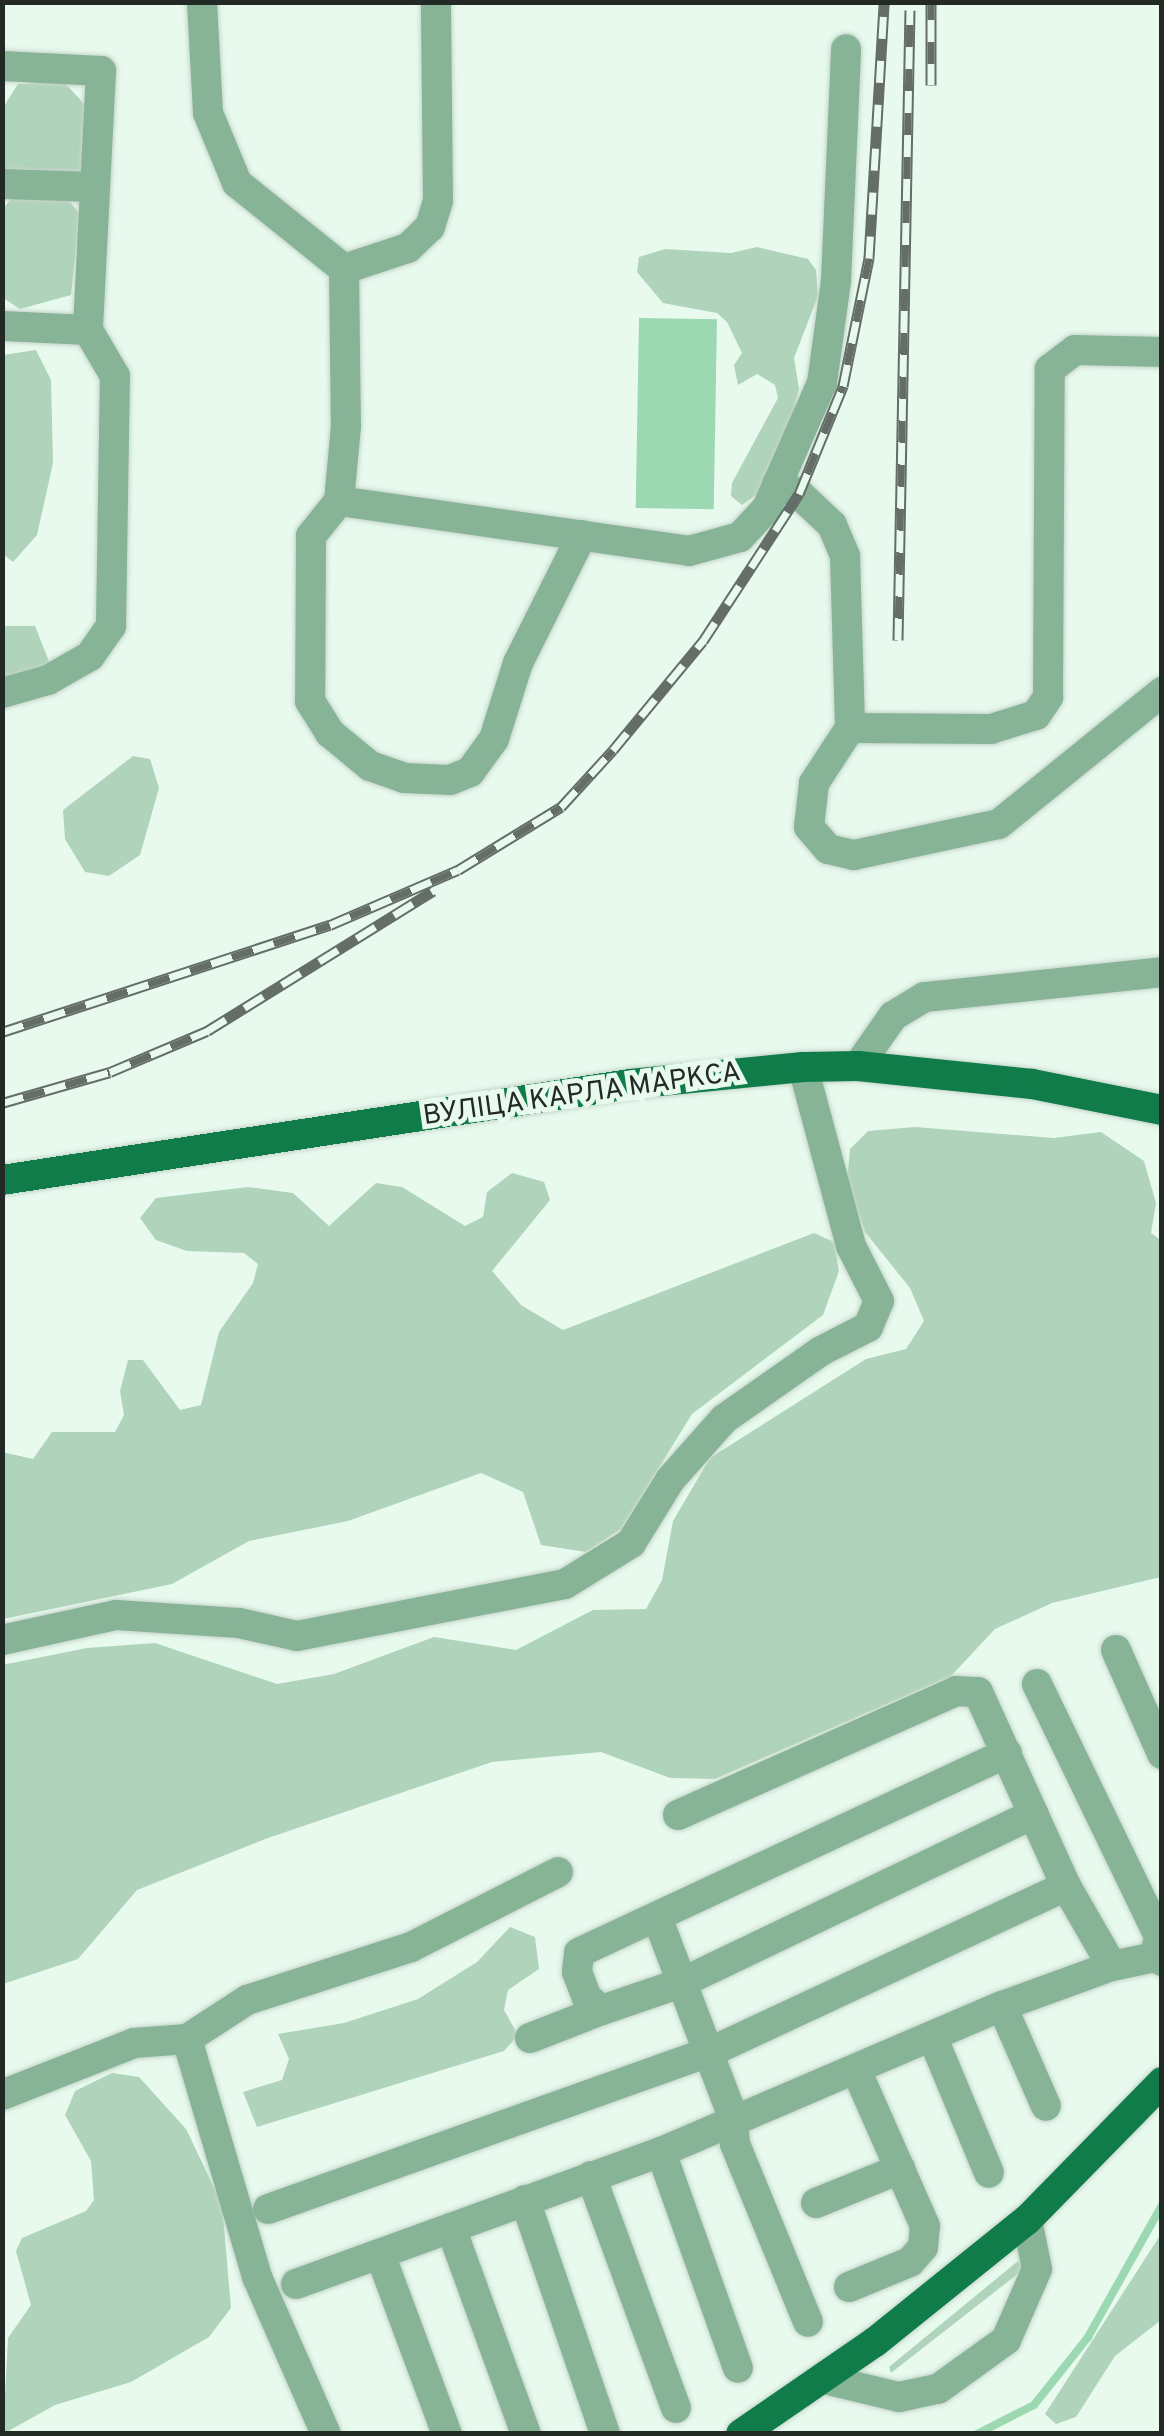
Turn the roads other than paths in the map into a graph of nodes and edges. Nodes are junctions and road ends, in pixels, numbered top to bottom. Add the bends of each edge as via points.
1 (202, 2) edge
2 (436, 2) edge
3 (846, 49) dead end
4 (2, 66) edge
5 (2, 184) edge
6 (95, 187) junction
7 (344, 270) junction
8 (2, 326) edge
9 (88, 330) junction
10 (1162, 352) edge
11 (777, 484) junction
12 (340, 501) junction
13 (582, 535) junction
14 (1162, 692) edge
15 (2, 693) edge
16 (850, 728) junction
17 (1162, 972) edge
18 (858, 1066) junction
19 (803, 1067) junction
20 (1162, 1110) edge
21 (2, 1180) edge
22 (2, 1640) edge
23 (1116, 1650) dead end
24 (1037, 1684) dead end
25 (1007, 1753) junction
26 (1162, 1754) edge
27 (1034, 1814) junction
28 (678, 1816) dead end
29 (558, 1872) dead end
30 (1066, 1886) junction
31 (657, 1917) junction
32 (1159, 1947) edge
33 (1112, 1966) junction
34 (681, 1983) junction
35 (1002, 2006) junction
36 (602, 2010) junction
37 (932, 2036) junction
38 (530, 2038) dead end
39 (187, 2039) junction
40 (710, 2052) junction
41 (857, 2072) junction
42 (1162, 2082) edge
43 (2, 2095) edge
44 (1046, 2106) dead end
45 (734, 2117) junction
46 (661, 2152) junction
47 (900, 2169) junction
48 (988, 2173) dead end
49 (592, 2176) junction
50 (525, 2200) junction
51 (816, 2203) dead end
52 (268, 2210) dead end
53 (1027, 2220) junction
54 (451, 2228) junction
55 (380, 2254) junction
56 (296, 2284) dead end
57 (850, 2288) dead end
58 (808, 2322) dead end
59 (738, 2368) dead end
60 (824, 2379) junction
61 (676, 2408) dead end
62 (326, 2434) edge
63 (447, 2434) edge
64 (526, 2434) edge
65 (604, 2434) edge
66 (741, 2434) edge

1 - 7 street via 208,113 237,183
2 - 7 street via 438,201 430,227 408,248
3 - 11 street via 836,280 822,384
4 - 6 street via 101,71
5 - 6 street
6 - 9 street
7 - 12 street
8 - 9 street
9 - 15 street via 115,376 111,626 90,656 48,680
10 - 16 street via 1075,350 1050,369 1048,697 1036,715 991,729
11 - 13 street via 767,508 740,536 690,552
11 - 16 street via 800,494 832,525 845,556
12 - 13 street
12 - 13 street via 311,536 310,701 330,733 370,766 404,778 450,780 470,772 494,739 518,662
14 - 16 street via 999,824 854,854 828,849 809,827 814,784
17 - 18 street via 924,997 894,1016
18 - 19 main road, ВУЛІЦА КАРЛА МАРКСА
18 - 20 main road, ВУЛІЦА КАРЛА МАРКСА via 1032,1084
19 - 21 main road, ВУЛІЦА КАРЛА МАРКСА via 630,1084
19 - 22 street via 851,1246 879,1301 868,1327 821,1351 724,1420 670,1480 632,1543 565,1584 298,1636 239,1623 116,1615
23 - 26 street
24 - 32 street
25 - 27 street
25 - 28 street via 978,1692 956,1691
25 - 31 street
27 - 30 street
27 - 34 street
29 - 39 street via 411,1947 247,2000
30 - 33 street
30 - 40 street
31 - 34 street
31 - 36 street via 579,1953 577,1972 587,1998
32 - 33 street
33 - 35 street
34 - 36 street
34 - 40 street
35 - 37 street
35 - 44 street
36 - 38 street
37 - 41 street
37 - 48 street
39 - 43 street via 134,2044
39 - 62 street via 257,2277
40 - 45 street
40 - 52 street
41 - 45 street
41 - 47 street
42 - 53 main road
45 - 46 street
45 - 58 street via 735,2144
46 - 49 street
46 - 59 street
47 - 51 street
47 - 57 street via 926,2226 923,2247 910,2262
49 - 50 street
49 - 61 street
50 - 54 street
50 - 65 street
53 - 60 main road
53 - 60 street via 1037,2269 1006,2340 938,2389 899,2396
54 - 55 street
54 - 64 street
55 - 56 street
55 - 63 street
60 - 66 main road

